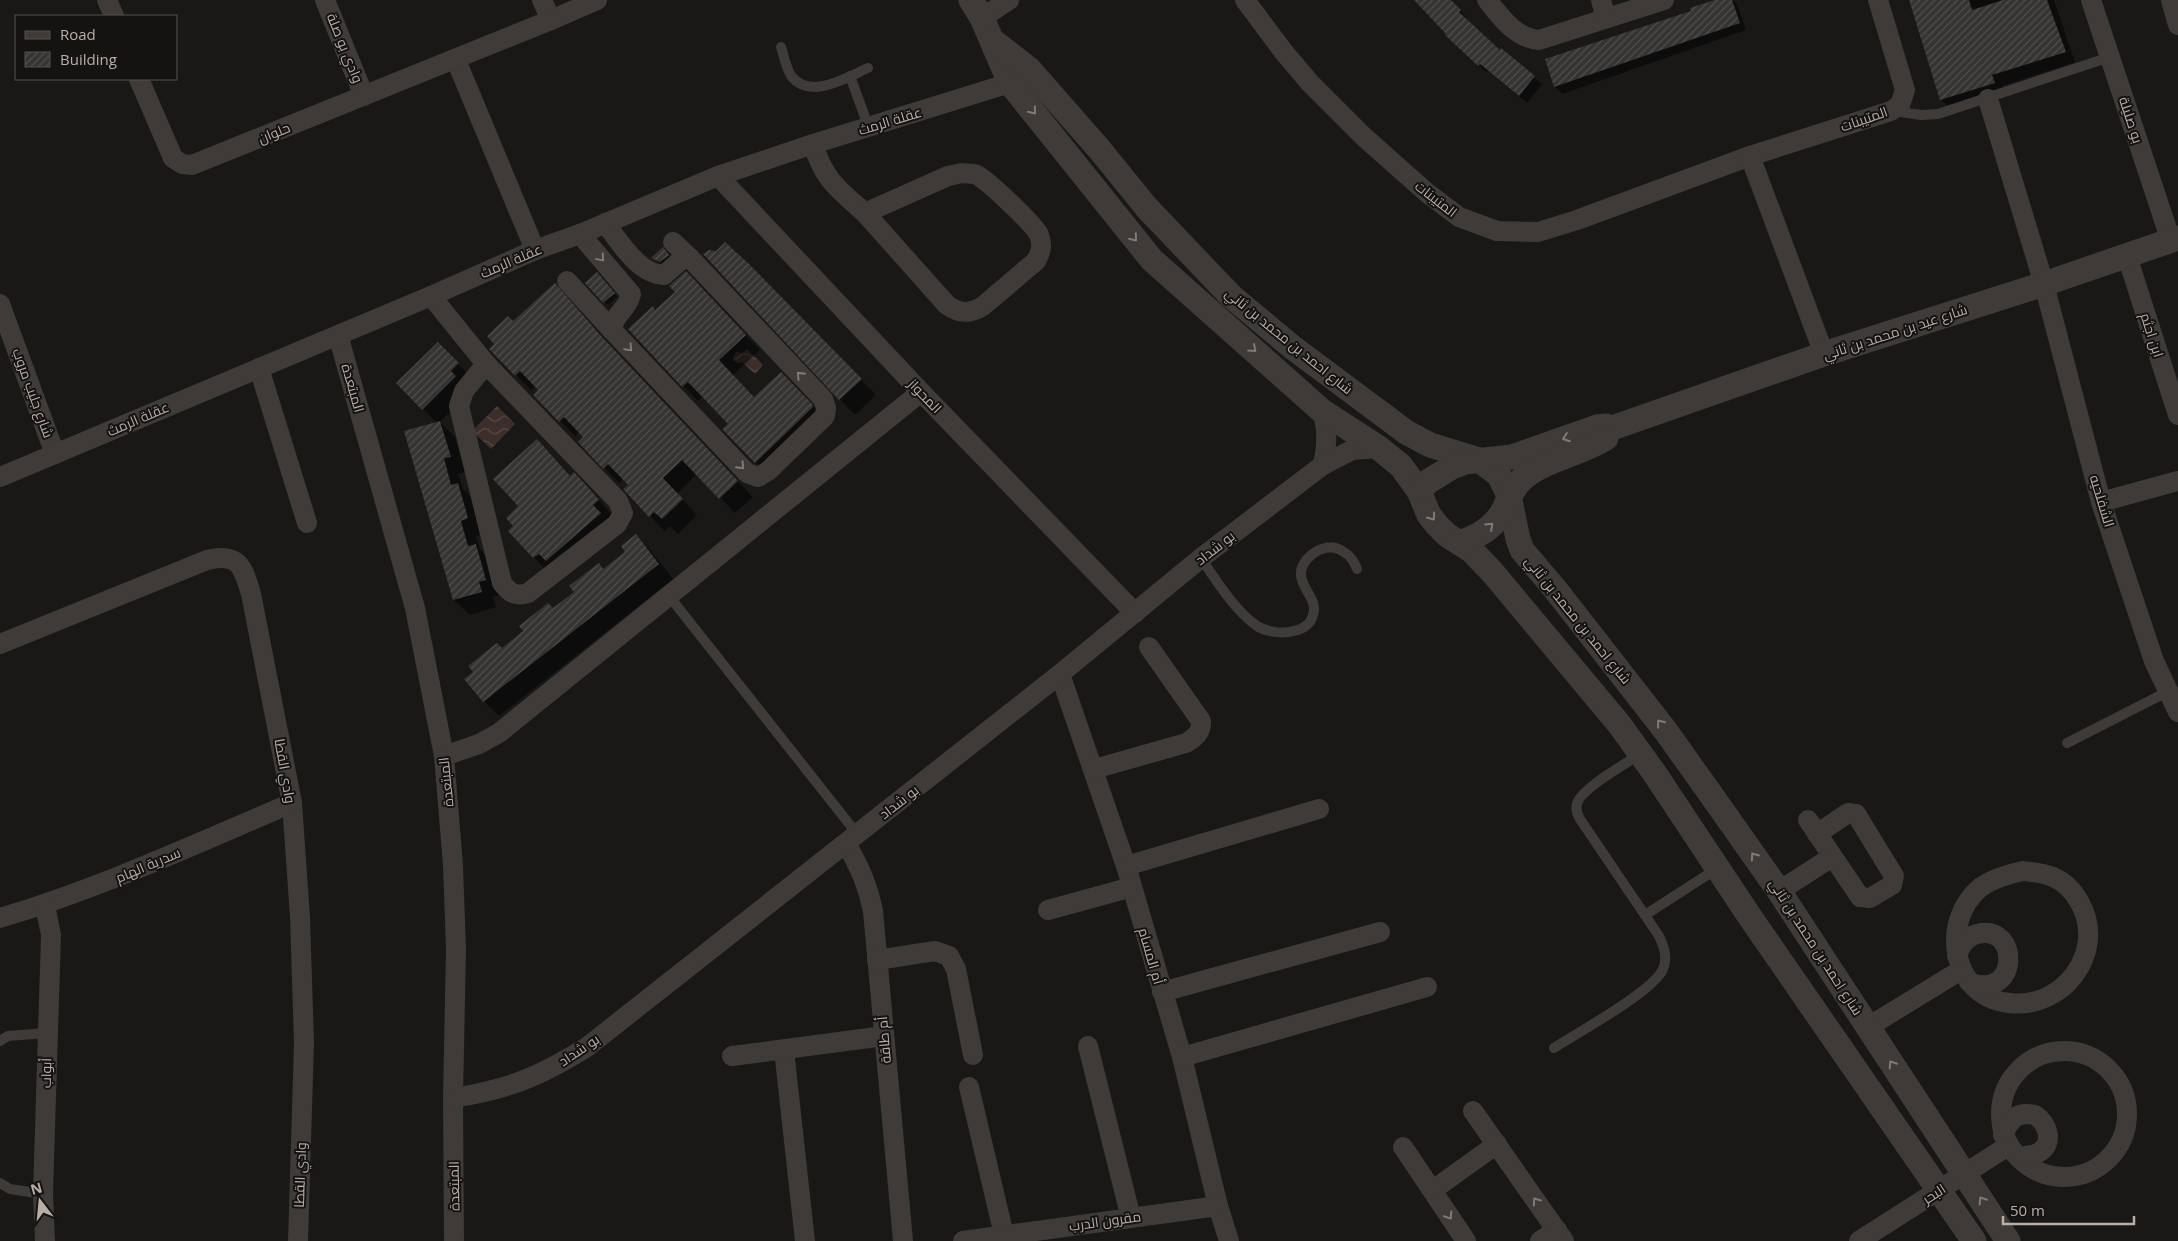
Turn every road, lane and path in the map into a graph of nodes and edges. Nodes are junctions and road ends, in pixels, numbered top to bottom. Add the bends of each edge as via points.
1 (107, 0) edge
2 (325, 0) edge
3 (542, 0) edge
4 (597, 0) edge
5 (1009, 0) edge
6 (1245, 0) edge
7 (1486, 0) edge
8 (1664, 0) edge
9 (1878, 0) edge
10 (2091, 0) edge
11 (2171, 0) edge
12 (1603, 9) edge
13 (114, 15) edge
14 (981, 19) edge
15 (551, 20) junction
16 (2178, 25) edge
17 (782, 47) dead end
18 (2110, 57) junction
19 (456, 60) junction
20 (868, 68) dead end
21 (850, 76) junction
22 (1020, 76) junction
23 (139, 80) edge
24 (364, 96) junction
25 (1988, 99) junction
26 (1891, 111) junction
27 (869, 128) junction
28 (813, 144) junction
29 (1750, 156) junction
30 (718, 176) junction
31 (865, 213) junction
32 (605, 223) junction
33 (580, 234) junction
34 (2174, 240) edge
35 (673, 242) dead end
36 (535, 250) junction
37 (2127, 256) junction
38 (690, 258) junction
39 (567, 281) dead end
40 (2044, 284) junction
41 (431, 296) junction
42 (0, 304) edge
43 (612, 330) junction
44 (338, 335) junction
45 (1824, 354) junction
46 (486, 364) junction
47 (259, 368) junction
48 (921, 392) junction
49 (1322, 411) junction
50 (2178, 415) edge
51 (1612, 428) junction
52 (1379, 448) junction
53 (55, 454) junction
54 (1479, 460) junction
55 (1323, 465) junction
56 (0, 477) edge
57 (2178, 480) edge
58 (1418, 491) junction
59 (1509, 496) junction
60 (2101, 502) junction
61 (307, 523) dead end
62 (1459, 543) junction
63 (1201, 558) junction
64 (1357, 569) dead end
65 (669, 596) junction
66 (1136, 613) junction
67 (0, 644) edge
68 (1149, 647) dead end
69 (1060, 674) junction
70 (2173, 690) edge
71 (2178, 712) edge
72 (2067, 743) dead end
73 (1640, 754) junction
74 (444, 756) junction
75 (1094, 769) junction
76 (292, 802) junction
77 (1319, 809) dead end
78 (852, 840) junction
79 (1832, 856) junction
80 (1126, 866) junction
81 (1719, 867) junction
82 (1132, 887) junction
83 (1779, 891) junction
84 (45, 905) junction
85 (1048, 910) dead end
86 (1646, 915) junction
87 (0, 918) edge
88 (1380, 932) dead end
89 (878, 960) junction
90 (1962, 970) junction
91 (1427, 987) dead end
92 (1162, 992) junction
93 (1868, 1027) junction
94 (47, 1032) junction
95 (884, 1036) junction
96 (0, 1041) edge
97 (1088, 1046) dead end
98 (1554, 1048) dead end
99 (784, 1050) junction
100 (973, 1055) dead end
101 (732, 1056) dead end
102 (1182, 1057) junction
103 (969, 1088) dead end
104 (453, 1098) junction
105 (1474, 1111) dead end
106 (1497, 1144) junction
107 (2010, 1146) junction
108 (1403, 1148) dead end
109 (1965, 1174) junction
110 (0, 1183) edge
111 (1432, 1190) junction
112 (1940, 1191) junction
113 (43, 1194) junction
114 (1218, 1206) junction
115 (1131, 1218) junction
116 (1560, 1235) edge
117 (1004, 1236) junction
118 (45, 1241) edge
119 (298, 1241) edge
120 (454, 1241) edge
121 (804, 1241) edge
122 (903, 1241) edge
123 (963, 1241) edge
124 (1229, 1241) edge
125 (1466, 1241) edge
126 (1540, 1241) edge
127 (1859, 1241) edge
128 (1974, 1241) edge
129 (2008, 1241) edge

1 - 13 street
2 - 24 street, وادي بو صلة
3 - 15 street
4 - 15 street, حلوان
5 - 14 street
6 - 29 street, المتيبنات via 1304,76 1363,136 1458,217 1497,231 1538,232
7 - 12 street via 1521,35 1539,40
8 - 12 street
9 - 26 street, المتيبنات via 1905,90 1900,105
10 - 18 street, بو صليلة
11 - 16 street
14 - 22 street, شارع احمد بن محمد بن ثاني
15 - 19 street, حلوان
17 - 21 lane via 792,76 802,85 815,88
18 - 25 lane
18 - 34 street, بو صليلة
19 - 24 street, حلوان
19 - 36 street
20 - 21 lane
21 - 27 lane
22 - 27 street, عقلة الرمث
22 -> 49 street, شارع احمد بن محمد بن ثاني via 1152,260
22 - 54 street, شارع احمد بن محمد بن ثاني via 1100,150 1146,208 1231,296 1292,347 1406,432 1430,445
23 - 24 street, حلوان via 173,158 182,164 192,165
25 - 26 lane via 1928,116
25 - 40 street, الشفلحيه
26 - 29 street, المتيبنات
27 - 28 street, عقلة الرمث
28 - 30 street, عقلة الرمث
28 - 31 street via 827,179
29 - 45 street
30 - 32 street, عقلة الرمث
30 - 48 street, المحواز
31 - 31 street via 947,305 964,313 983,306 1036,261 1041,252 1039,234 1034,227 976,175 948,176
32 - 33 street, عقلة الرمث
32 - 38 street via 639,265 653,275 664,275 682,260
33 - 36 street, عقلة الرمث
33 -> 43 street via 631,294 628,305 613,319
34 - 37 street, شارع عيد بن محمد بن ثاني
35 - 38 street
36 - 41 street, عقلة الرمث
37 - 40 street, شارع عيد بن محمد بن ثاني
37 - 50 street, ابن اجثم
43 -> 38 street via 747,473 758,477 768,471 825,416 823,399
39 - 43 street
40 - 45 street, شارع عيد بن محمد بن ثاني
40 - 60 street, الشفلحيه
41 - 44 street, عقلة الرمث
41 - 46 street
42 - 53 street, شارع جليب مروب
44 - 47 street, عقلة الرمث
44 - 74 street, المبتعدة via 415,608
45 - 51 street, شارع عيد بن محمد بن ثاني
46 - 46 street via 618,501 623,514 617,524 528,593 519,596 502,583 459,406 464,391
47 - 53 street, عقلة الرمث
47 - 61 street
48 - 65 street
48 - 66 street, المحواز
49 - 52 street, شارع احمد بن محمد بن ثاني
49 - 55 street via 1328,441
51 -> 54 street, شارع عيد بن محمد بن ثاني via 1596,427 1512,457
51 - 59 street, شارع عيد بن محمد بن ثاني via 1610,435 1602,441 1529,474
52 - 55 street, بو شداد via 1352,450
52 - 58 street, شارع احمد بن محمد بن ثاني via 1401,466
53 - 56 street, عقلة الرمث
54 - 58 street, شارع عيد بن محمد بن ثاني via 1452,467
54 - 59 street, شارع احمد بن محمد بن ثاني via 1499,475
55 - 63 street, بو شداد
57 - 60 street
58 -> 62 street, شارع احمد بن محمد بن ثاني via 1437,525
62 -> 59 street, شارع عيد بن محمد بن ثاني via 1487,530 1501,515
83 -> 59 street, شارع احمد بن محمد بن ثاني via 1665,730 1522,550
60 - 70 street, الشفلحيه via 2154,661
62 - 73 street, شارع احمد بن محمد بن ثاني via 1472,551 1493,573
63 - 64 lane via 1215,580 1257,626 1277,632 1297,631 1314,615 1312,602 1301,581 1301,571 1309,556 1319,550 1336,548 1350,555
63 - 66 street, بو شداد
65 - 74 street via 499,733 480,744
65 - 78 lane
66 - 69 street, بو شداد
67 - 76 street, وادي القطا via 195,564 216,558 232,558 243,570 251,594
68 - 75 street via 1201,721 1201,727 1193,740 1186,743
69 - 75 street, أم المسام
69 - 78 street, بو شداد
70 - 71 street, الشفلحيه
70 - 72 lane
73 - 81 street, شارع احمد بن محمد بن ثاني
73 - 86 lane via 1589,789 1576,806 1580,820
74 - 104 street, المبتعدة via 456,931
75 - 80 street, أم المسام
76 - 84 street, سدرية الهام via 127,875
76 - 119 street, وادي القطا via 304,1043
77 - 80 street
78 - 89 street, أم طاقة via 869,889
78 - 104 street, بو شداد via 587,1047 523,1082
79 - 79 street via 1813,827 1848,813 1856,814 1894,880 1888,888 1870,898 1860,897
79 - 83 street
80 - 82 street, أم المسام
81 - 86 lane
81 - 112 street, شارع احمد بن محمد بن ثاني via 1750,917
82 - 85 street
82 - 92 street, أم المسام
83 - 93 street, شارع احمد بن محمد بن ثاني
84 - 87 street, سدرية الهام
84 - 94 street, أبواب via 51,935
86 - 98 lane via 1665,951 1666,961 1660,976 1644,991
88 - 92 street
89 - 95 street, أم طاقة
89 - 100 street via 935,951 949,956 956,969
90 - 90 street via 1981,993 1994,1000 2024,1004 2051,996 2074,977 2086,951 2087,922 2076,896 2054,877 2039,872 2008,874 1994,879 1970,899 1957,926 1955,941
90 - 93 street
91 - 102 street
92 - 102 street, أم المسام
109 -> 93 street, شارع احمد بن محمد بن ثاني
94 - 96 lane via 8,1036
94 - 113 street, أبواب
95 - 99 street
95 - 122 street, أم طاقة
97 - 115 street
99 - 101 street
99 - 121 street
102 - 114 street, أم المسام
103 - 117 street
104 - 120 street, المبتعدة
105 - 106 street
106 - 111 street
116 -> 106 street
107 - 107 street via 2035,1171 2060,1178 2084,1174 2106,1162 2126,1130 2127,1106 2119,1082 2103,1064 2080,1052 2056,1051 2038,1056 2022,1066 2007,1086 2000,1110
107 - 109 street, البحر
108 - 111 street
109 - 112 street, البحر
129 -> 109 street, شارع احمد بن محمد بن ثاني
110 - 113 lane via 10,1189
111 -> 125 street
112 - 127 street, البحر
112 - 128 street, شارع احمد بن محمد بن ثاني
113 - 118 street, أبواب
114 - 115 street, مقرون الدرب
114 - 124 street, أم المسام
115 - 117 street, مقرون الدرب
116 - 126 street
117 - 123 street, مقرون الدرب

